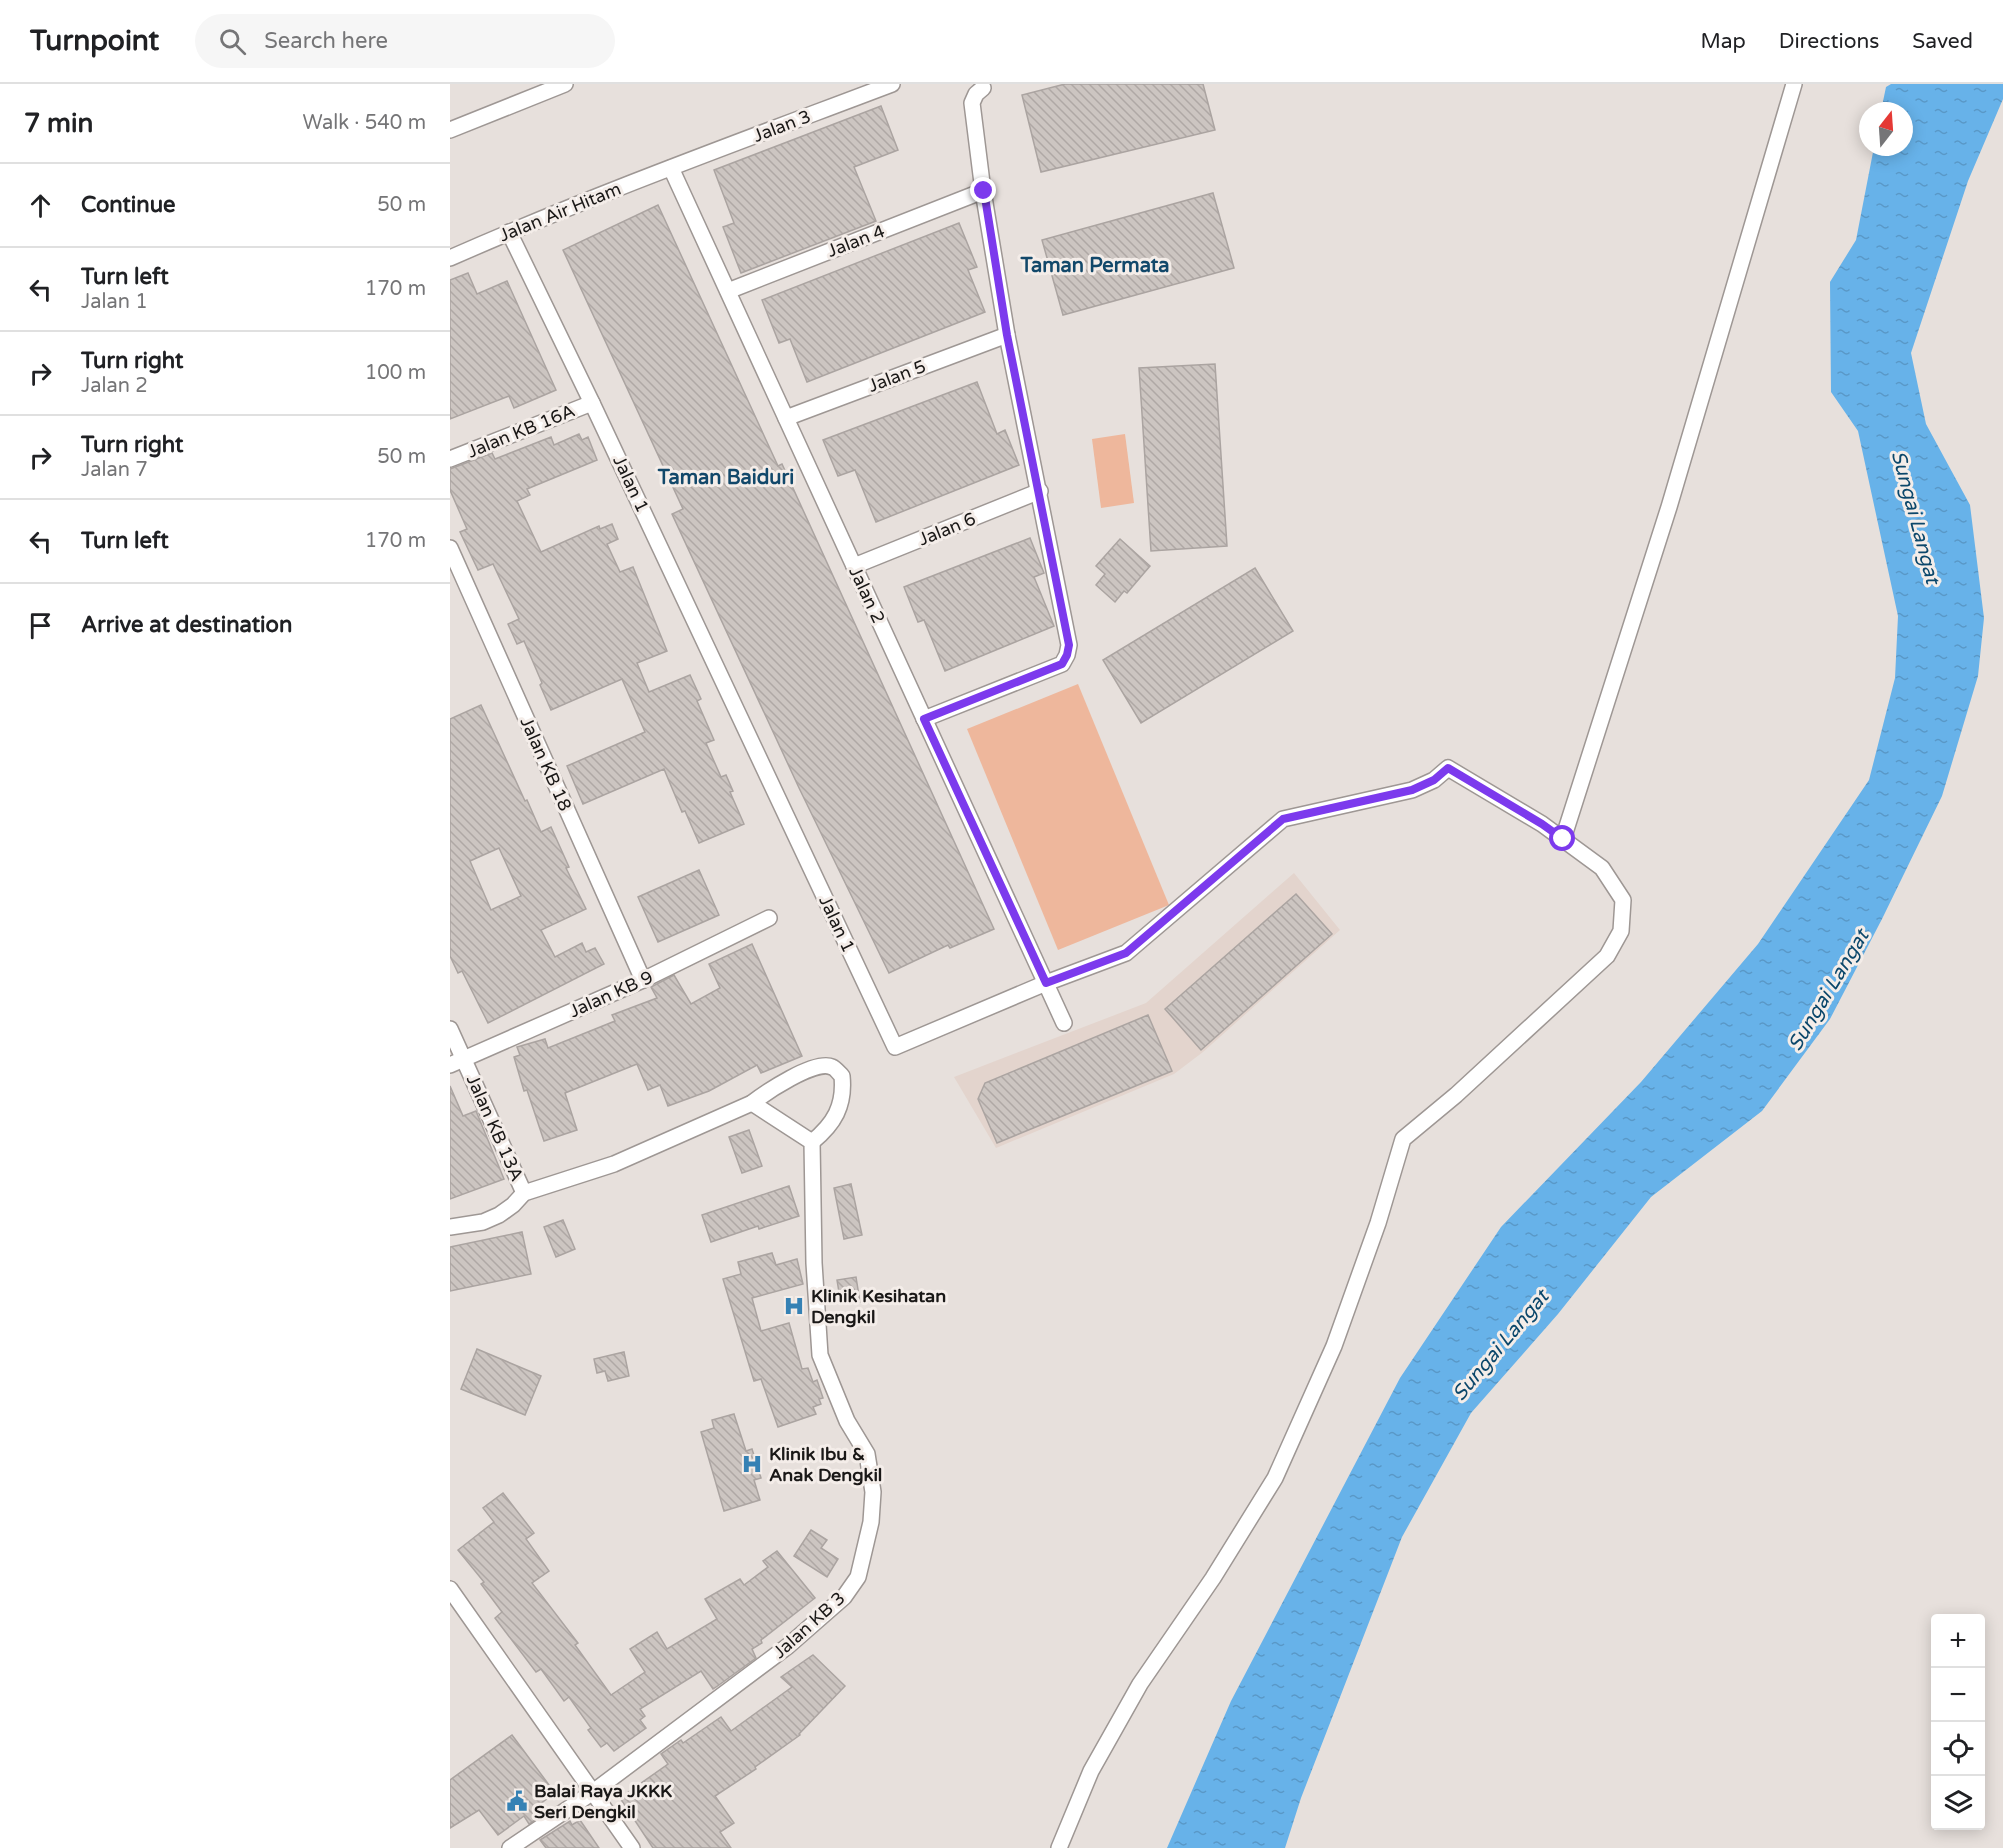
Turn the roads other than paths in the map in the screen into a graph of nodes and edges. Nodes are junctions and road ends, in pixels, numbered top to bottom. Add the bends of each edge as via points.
1 (565, 84) edge
2 (892, 84) edge
3 (1794, 84) edge
4 (983, 88) dead end
5 (450, 130) edge
6 (671, 168) junction
7 (984, 191) junction
8 (509, 232) junction
9 (450, 258) edge
10 (728, 291) junction
11 (1007, 335) junction
12 (592, 403) junction
13 (786, 418) junction
14 (450, 459) edge
15 (1040, 491) junction
16 (450, 548) edge
17 (854, 566) junction
18 (924, 719) junction
19 (1563, 839) junction
20 (769, 918) dead end
21 (643, 980) junction
22 (1046, 983) junction
23 (1064, 1023) dead end
24 (450, 1029) edge
25 (457, 1063) edge
26 (752, 1103) junction
27 (812, 1142) junction
28 (524, 1193) junction
29 (450, 1227) edge
30 (450, 1589) edge
31 (593, 1792) junction
32 (510, 1848) edge
33 (632, 1848) edge
34 (1059, 1848) edge

1 - 5 street
2 - 6 street, Jalan 3
3 - 19 street via 1669,507
4 - 7 street via 972,103
6 - 8 street, Jalan Air Hitam
6 - 10 street, Jalan 2
7 - 10 street, Jalan 4
7 - 11 street
8 - 9 street, Jalan Air Hitam
8 - 12 street, Jalan 1
10 - 13 street, Jalan 2
11 - 13 street, Jalan 5
11 - 15 street
12 - 14 street, Jalan KB 16A
12 - 22 street, Jalan 1 via 895,1047
13 - 17 street, Jalan 2
15 - 17 street, Jalan 6
15 - 18 street via 1069,645 1067,655 1062,664
16 - 21 street, Jalan KB 18
17 - 18 street, Jalan 2
18 - 22 street, Jalan 2
19 - 22 street, Jalan 1 via 1448,768 1412,790 1283,819 1126,953
19 - 34 street via 1602,868 1623,900 1621,931 1607,956 1403,1139 1334,1346 1275,1479 1140,1684 1091,1771
20 - 21 street, Jalan KB 9
21 - 25 street, Jalan KB 9
22 - 23 street, Jalan 2
24 - 25 street, Jalan KB 13A
25 - 28 street, Jalan KB 13A
26 - 27 street
26 - 27 street via 791,1078 825,1065 833,1067 842,1076 844,1090 828,1129
26 - 28 street via 614,1164
27 - 31 street, Jalan KB 3 via 820,1355 847,1421 867,1454 873,1492 871,1522 858,1577 844,1597 788,1647
28 - 29 street via 499,1215
30 - 31 street
31 - 32 street, Jalan KB 3
31 - 33 street

